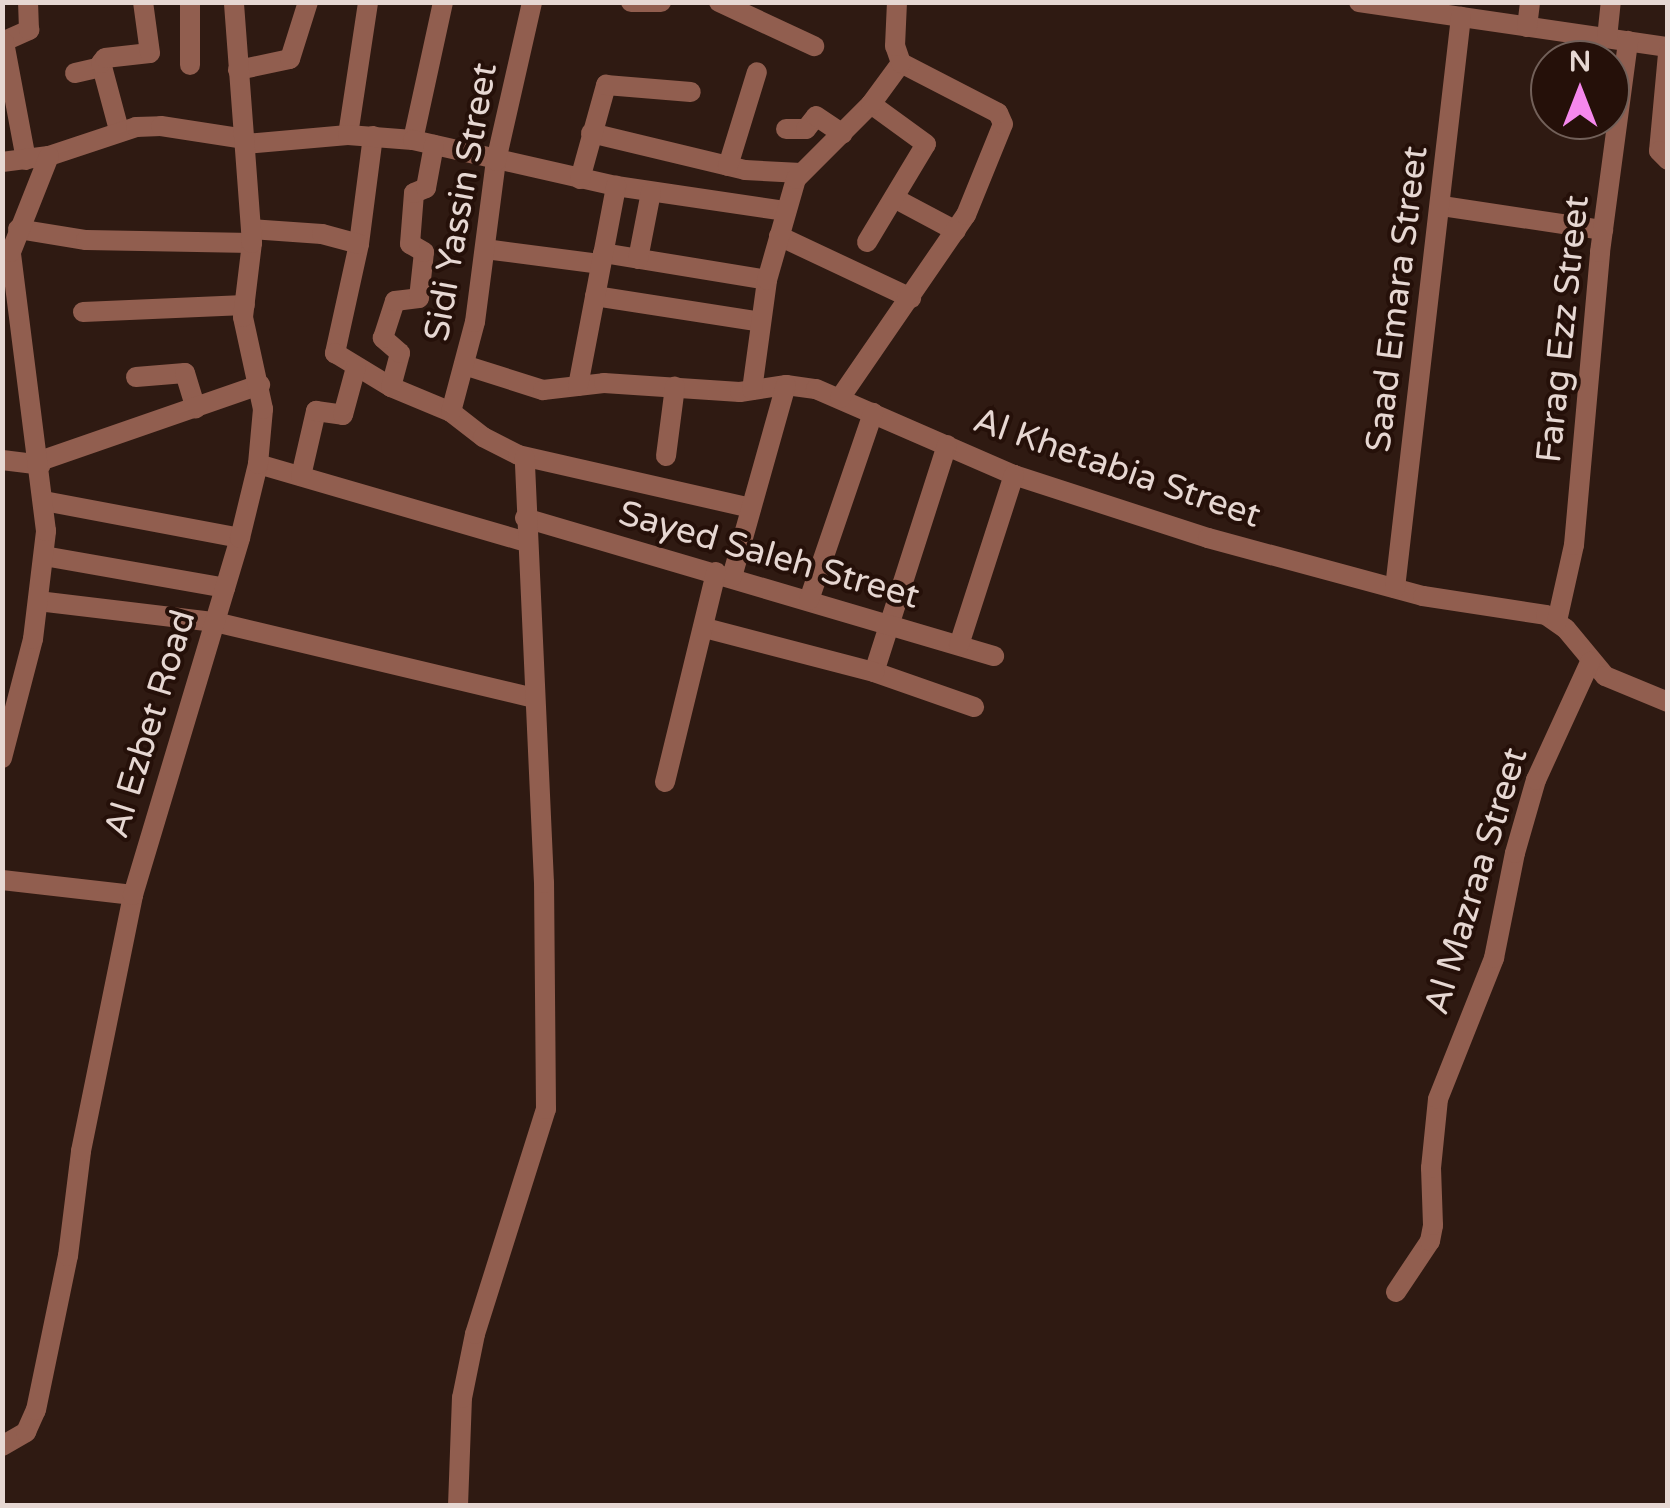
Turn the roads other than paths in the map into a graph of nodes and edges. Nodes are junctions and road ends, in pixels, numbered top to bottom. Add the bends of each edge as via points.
1 (28, 2) edge
2 (143, 2) edge
3 (190, 2) edge
4 (234, 2) edge
5 (308, 2) edge
6 (368, 2) edge
7 (443, 2) edge
8 (532, 2) edge
9 (631, 2) edge
10 (662, 2) edge
11 (719, 2) edge
12 (898, 2) edge
13 (1530, 2) edge
14 (1610, 2) edge
15 (1362, 3) edge
16 (1406, 6) edge
17 (1474, 13) edge
18 (1528, 27) junction
19 (1617, 40) joint
20 (3, 42) edge
21 (1630, 43) edge
22 (814, 46) dead end
23 (1668, 51) edge
24 (900, 63) junction
25 (190, 65) dead end
26 (102, 67) junction
27 (238, 70) junction
28 (757, 72) dead end
29 (75, 73) dead end
30 (690, 92) dead end
31 (870, 104) junction
32 (786, 129) dead end
33 (119, 130) junction
34 (591, 133) junction
35 (843, 134) junction
36 (348, 135) junction
37 (373, 136) junction
38 (1610, 140) edge
39 (245, 141) junction
40 (424, 142) junction
41 (49, 156) junction
42 (26, 160) junction
43 (1668, 160) edge
44 (496, 161) junction
45 (2, 162) edge
46 (728, 166) junction
47 (801, 172) junction
48 (580, 178) junction
49 (616, 186) junction
50 (651, 192) junction
51 (894, 198) junction
52 (1442, 206) junction
53 (2, 209) edge
54 (786, 211) junction
55 (22, 220) junction
56 (1603, 230) junction
57 (956, 231) junction
58 (251, 236) junction
59 (779, 236) junction
60 (868, 242) dead end
61 (359, 244) junction
62 (485, 249) junction
63 (602, 258) junction
64 (638, 259) junction
65 (7, 264) edge
66 (767, 280) junction
67 (594, 296) junction
68 (911, 298) junction
69 (245, 305) junction
70 (83, 312) dead end
71 (762, 322) junction
72 (2, 361) edge
73 (25, 363) junction
74 (464, 365) junction
75 (356, 368) junction
76 (136, 377) dead end
77 (260, 384) junction
78 (786, 385) junction
79 (578, 386) junction
80 (391, 387) junction
81 (676, 388) junction
82 (752, 390) junction
83 (840, 398) junction
84 (196, 408) junction
85 (451, 412) junction
86 (873, 412) junction
87 (947, 444) junction
88 (666, 456) dead end
89 (525, 457) junction
90 (2, 460) edge
91 (40, 463) junction
92 (258, 464) junction
93 (1014, 475) junction
94 (301, 476) junction
95 (44, 501) junction
96 (751, 508) junction
97 (525, 518) junction
98 (240, 538) junction
99 (526, 542) junction
100 (44, 556) junction
101 (724, 574) junction
102 (225, 588) junction
103 (1395, 588) junction
104 (810, 600) junction
105 (38, 601) junction
106 (1557, 621) junction
107 (215, 622) junction
108 (888, 624) junction
109 (705, 628) junction
110 (959, 645) junction
111 (994, 656) dead end
112 (1590, 662) junction
113 (874, 672) junction
114 (533, 698) junction
115 (1668, 702) edge
116 (974, 707) dead end
117 (2, 758) edge
118 (665, 782) dead end
119 (2, 880) edge
120 (133, 895) junction
121 (1396, 1292) dead end
122 (2, 1446) edge
123 (458, 1506) edge

1 - 20 street via 30,30
2 - 26 street via 151,51 105,58
3 - 25 street
4 - 27 street, Al Ezbet Road
5 - 27 street via 290,60
6 - 36 street
7 - 40 street
8 - 44 street, Sidi Yassin Street
9 - 10 street
11 - 22 street
12 - 24 street
13 - 18 street
14 - 19 street, Farag Ezz Street
15 - 16 street
16 - 17 street
17 - 18 street
17 - 52 street, Saad Emara Street
18 - 19 street
20 - 42 street
21 - 23 street
23 - 43 street via 1659,151
24 - 31 street
24 - 57 street via 998,114 1002,128
26 - 29 street
26 - 33 street
27 - 39 street, Al Ezbet Road
28 - 46 street
30 - 34 street via 610,83 601,91
31 - 35 street
31 - 51 street via 926,142
32 - 35 street via 806,130 816,116
33 - 39 street via 161,126
33 - 41 street
34 - 46 street
34 - 48 street
35 - 47 street
36 - 37 street
36 - 39 street
37 - 40 street
37 - 61 street
38 - 56 street, Farag Ezz Street
39 - 58 street, Al Ezbet Road
40 - 44 street
40 - 80 street via 426,188 415,192 410,246 424,252 418,298 396,302 382,338 400,352
41 - 42 street
41 - 55 street
42 - 45 street
44 - 48 street
44 - 62 street, Sidi Yassin Street
46 - 47 street
47 - 54 street
48 - 49 street
49 - 50 street
49 - 63 street
50 - 54 street
50 - 64 street
51 - 57 street
51 - 60 street
52 - 56 street
52 - 103 street, Saad Emara Street
53 - 55 street
54 - 59 street
55 - 58 street via 86,240
55 - 65 street
56 - 106 street, Farag Ezz Street via 1574,545
57 - 68 street
58 - 61 street via 322,234
58 - 69 street, Al Ezbet Road
59 - 66 street
59 - 68 street
61 - 75 street via 335,353
62 - 63 street
62 - 74 street, Sidi Yassin Street
63 - 64 street
63 - 67 street
64 - 66 street
65 - 73 street
66 - 71 street
67 - 71 street
67 - 79 street
68 - 83 street
69 - 70 street
69 - 77 street, Al Ezbet Road
71 - 82 street
72 - 73 street
73 - 91 street
74 - 79 street, Al Khetabia Street via 543,390
74 - 85 street, Sidi Yassin Street
75 - 80 street
75 - 94 street via 341,416 316,410
76 - 84 street via 185,373
77 - 84 street
77 - 92 street, Al Ezbet Road
78 - 82 street, Al Khetabia Street
78 - 83 street, Al Khetabia Street
78 - 96 street
79 - 81 street, Al Khetabia Street
80 - 85 street
81 - 82 street, Al Khetabia Street
81 - 88 street
83 - 86 street, Al Khetabia Street
84 - 91 street
85 - 89 street
86 - 87 street, Al Khetabia Street
86 - 104 street
87 - 93 street, Al Khetabia Street
87 - 108 street
89 - 96 street
89 - 97 street
90 - 91 street
91 - 95 street
92 - 94 street
92 - 98 street, Al Ezbet Road
93 - 103 street, Al Khetabia Street via 1208,538
93 - 110 street
94 - 99 street
95 - 98 street
95 - 100 street
96 - 101 street
97 - 99 street
97 - 101 street, Sayed Saleh Street
98 - 102 street, Al Ezbet Road
99 - 114 street
100 - 102 street
100 - 105 street
101 - 104 street, Sayed Saleh Street
101 - 109 street
102 - 107 street, Al Ezbet Road
103 - 106 street, Al Khetabia Street
104 - 108 street, Sayed Saleh Street
105 - 107 street
105 - 117 street
106 - 112 street
107 - 114 street
107 - 120 street, Al Ezbet Road
108 - 110 street, Sayed Saleh Street
108 - 113 street
109 - 113 street
109 - 118 street
110 - 111 street, Sayed Saleh Street
112 - 115 street via 1605,676
112 - 121 street, Al Mazraa Street via 1536,780 1494,958 1438,1099 1430,1242
113 - 116 street
114 - 123 street via 544,883 546,1109 475,1334 460,1418
119 - 120 street
120 - 122 street, Al Ezbet Road via 36,1410 26,1432

